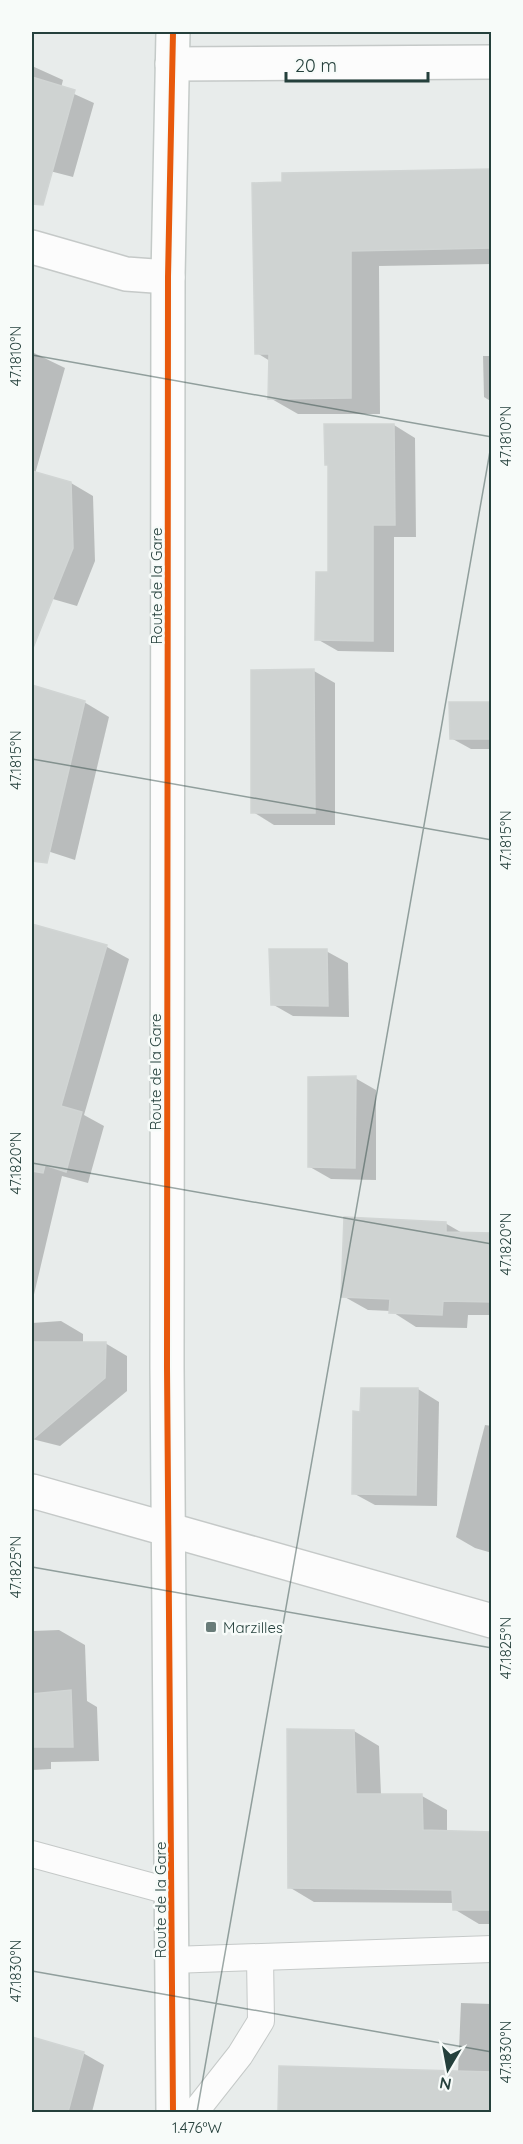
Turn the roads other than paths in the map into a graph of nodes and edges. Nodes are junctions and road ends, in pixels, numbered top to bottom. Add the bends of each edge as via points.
1 (173, 32) edge
2 (492, 62) edge
3 (172, 64) junction
4 (32, 247) edge
5 (168, 277) junction
6 (32, 1491) edge
7 (171, 1530) junction
8 (492, 1621) edge
9 (32, 1854) edge
10 (172, 1892) junction
11 (492, 1949) edge
12 (260, 1958) junction
13 (172, 1960) junction
14 (173, 2112) edge
15 (195, 2112) edge

1 - 3 main road, Route de la Gare
2 - 3 main road
3 - 5 main road, Route de la Gare
4 - 5 main road via 126,274
5 - 7 main road, Route de la Gare via 167,1367
6 - 7 main road
7 - 8 main road
7 - 10 main road, Route de la Gare
9 - 10 lane
10 - 13 main road, Route de la Gare
11 - 12 lane
12 - 13 lane
12 - 15 lane via 261,2021
13 - 14 main road, Route de la Gare

